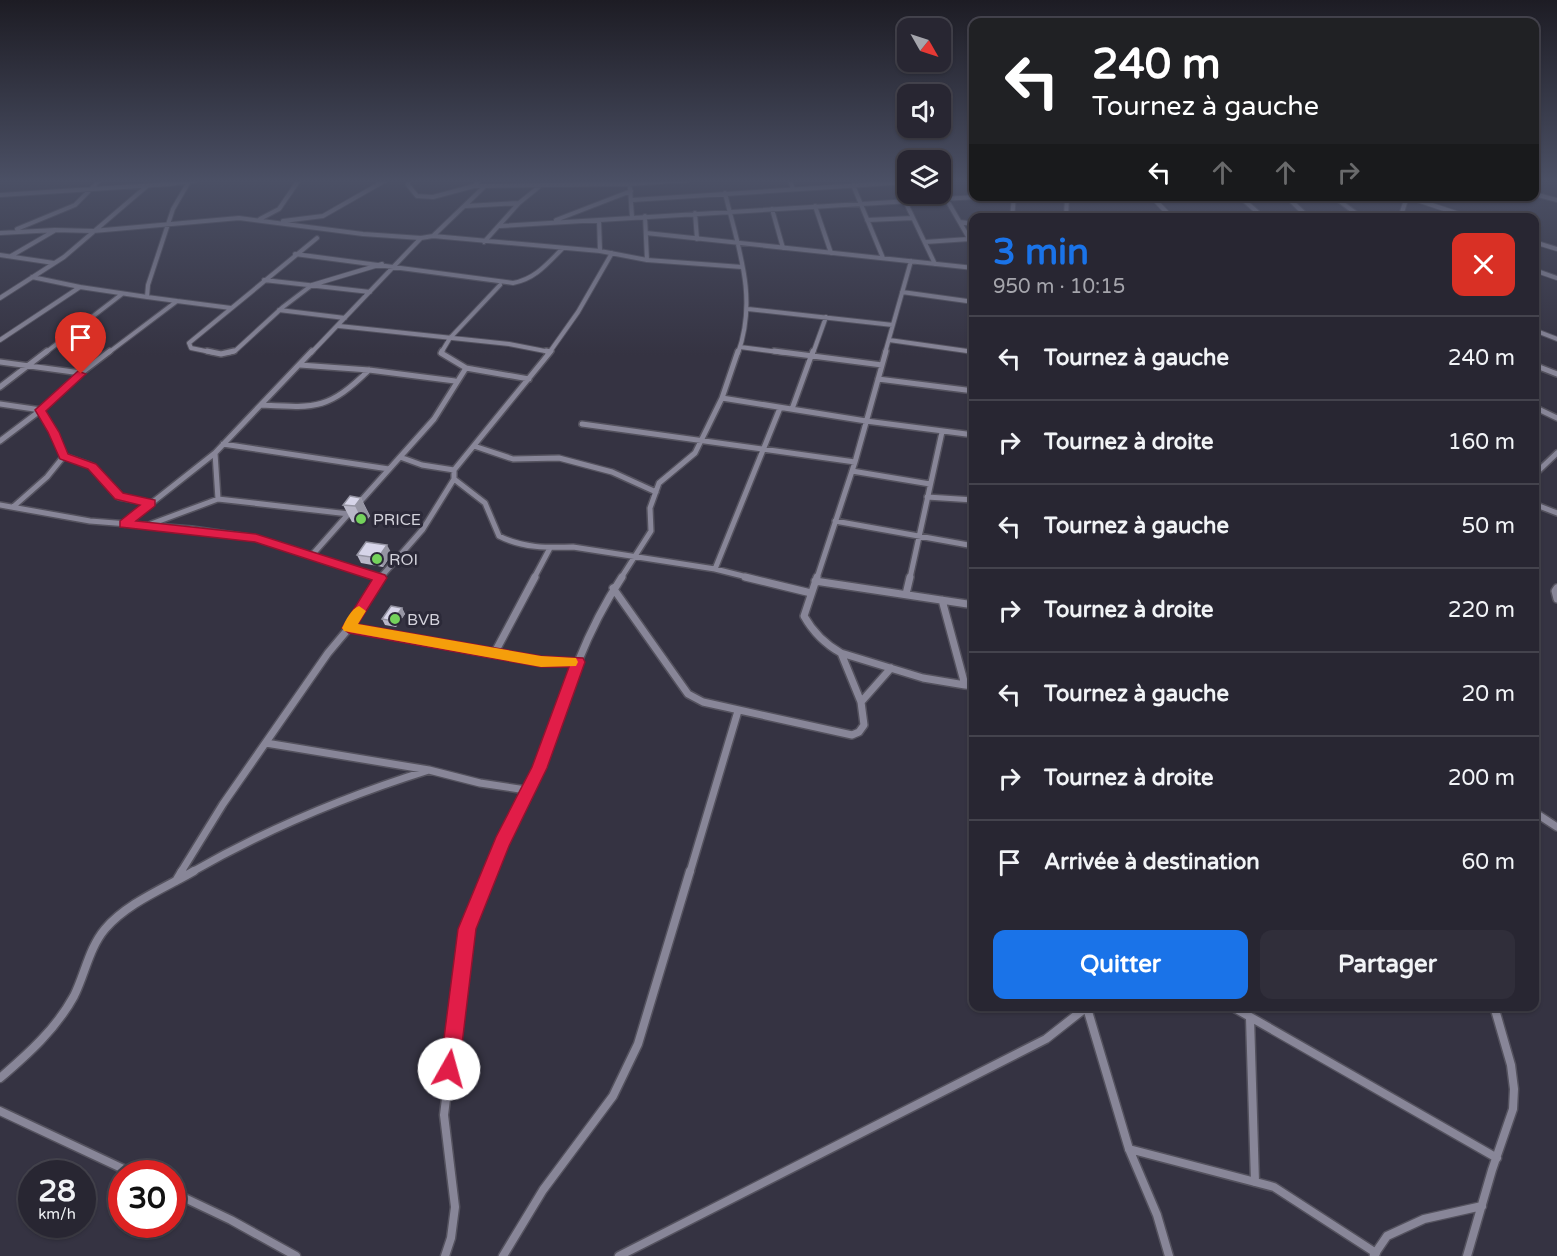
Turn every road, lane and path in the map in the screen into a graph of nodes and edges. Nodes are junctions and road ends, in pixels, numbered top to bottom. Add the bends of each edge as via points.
1 (421, 238) edge
2 (41, 239) edge
3 (84, 239) edge
4 (162, 239) edge
5 (316, 239) edge
6 (455, 239) edge
7 (487, 239) edge
8 (600, 239) edge
9 (645, 239) edge
10 (694, 239) edge
11 (697, 239) joint
12 (734, 239) edge
13 (780, 239) edge
14 (826, 239) edge
15 (875, 239) edge
16 (923, 239) edge
17 (969, 239) edge
18 (484, 242) junction
19 (925, 242) junction
20 (735, 243) junction
21 (1539, 244) edge
22 (783, 248) junction
23 (562, 249) junction
24 (1557, 249) edge
25 (600, 251) junction
26 (612, 253) junction
27 (831, 253) junction
28 (295, 254) junction
29 (0, 255) edge
30 (10, 257) junction
31 (883, 258) junction
32 (647, 260) junction
33 (911, 261) junction
34 (54, 263) junction
35 (382, 264) junction
36 (935, 264) junction
37 (396, 266) junction
38 (742, 267) junction
39 (969, 267) edge
40 (1539, 272) edge
41 (32, 277) junction
42 (1557, 278) edge
43 (264, 280) junction
44 (312, 285) junction
45 (500, 285) junction
46 (80, 287) junction
47 (370, 292) junction
48 (902, 292) junction
49 (122, 294) junction
50 (0, 297) edge
51 (147, 297) junction
52 (177, 301) junction
53 (969, 301) edge
54 (231, 308) junction
55 (748, 309) junction
56 (279, 310) junction
57 (826, 317) junction
58 (345, 318) junction
59 (893, 325) junction
60 (339, 326) junction
61 (1539, 332) edge
62 (450, 338) junction
63 (1557, 339) edge
64 (0, 340) edge
65 (889, 340) junction
66 (740, 347) junction
67 (969, 351) edge
68 (550, 352) junction
69 (812, 356) junction
70 (0, 362) edge
71 (300, 365) junction
72 (882, 365) junction
73 (28, 366) junction
74 (1539, 367) edge
75 (466, 368) junction
76 (369, 370) junction
77 (81, 374) junction
78 (1557, 374) edge
79 (529, 379) junction
80 (878, 379) junction
81 (455, 381) junction
82 (0, 387) edge
83 (969, 390) edge
84 (722, 398) junction
85 (0, 404) edge
86 (261, 405) junction
87 (780, 408) junction
88 (1539, 409) edge
89 (41, 410) junction
90 (792, 410) junction
91 (1557, 418) edge
92 (866, 421) junction
93 (582, 424) dead end
94 (942, 432) junction
95 (969, 435) edge
96 (703, 439) junction
97 (0, 441) edge
98 (223, 444) junction
99 (474, 446) junction
100 (762, 448) junction
101 (215, 453) junction
102 (1557, 453) edge
103 (64, 456) junction
104 (400, 458) junction
105 (855, 462) junction
106 (389, 469) junction
107 (454, 470) junction
108 (1539, 470) edge
109 (852, 471) junction
110 (454, 479) junction
111 (930, 484) junction
112 (656, 492) junction
113 (927, 497) junction
114 (218, 499) junction
115 (969, 500) edge
116 (151, 503) junction
117 (0, 505) edge
118 (1539, 506) edge
119 (12, 507) junction
120 (1557, 513) edge
121 (349, 514) junction
122 (835, 521) junction
123 (125, 524) junction
124 (147, 525) junction
125 (918, 536) junction
126 (969, 545) edge
127 (550, 548) junction
128 (312, 555) junction
129 (633, 558) junction
130 (715, 569) junction
131 (380, 578) junction
132 (815, 581) junction
133 (613, 588) junction
134 (1557, 588) edge
135 (811, 593) junction
136 (906, 594) junction
137 (1557, 599) edge
138 (942, 600) junction
139 (969, 604) edge
140 (349, 628) junction
141 (841, 653) junction
142 (494, 654) junction
143 (578, 662) junction
144 (891, 668) junction
145 (965, 684) junction
146 (969, 685) edge
147 (861, 702) junction
148 (738, 711) junction
149 (266, 742) junction
150 (429, 770) junction
151 (526, 790) junction
152 (1539, 815) edge
153 (1557, 827) edge
154 (176, 881) junction
155 (1083, 1011) edge
156 (1089, 1011) edge
157 (1239, 1011) edge
158 (1496, 1011) edge
159 (1250, 1018) junction
160 (0, 1078) edge
161 (0, 1111) edge
162 (1130, 1149) junction
163 (1497, 1158) junction
164 (108, 1162) edge
165 (1255, 1182) junction
166 (186, 1199) edge
167 (1482, 1206) junction
168 (1375, 1255) edge
169 (296, 1256) edge
170 (445, 1256) edge
171 (503, 1256) edge
172 (619, 1256) edge
173 (1168, 1256) edge
174 (1467, 1256) edge

1 - 37 street
2 - 30 street
3 - 34 street
4 - 51 street
5 - 28 street
6 - 18 street
7 - 18 street
8 - 25 street
9 - 32 street
10 - 11 street
11 - 20 street
12 - 20 street
13 - 22 street
14 - 27 street
15 - 31 street
16 - 19 street
17 - 19 street
18 - 23 street
19 - 36 street
20 - 22 street
20 - 38 street
21 - 24 street
22 - 27 street
23 - 25 street
23 - 45 street via 539,275 516,284
25 - 26 street
26 - 32 street
26 - 68 street via 596,286
27 - 31 street
28 - 35 street
28 - 43 street
29 - 30 street
30 - 34 street
31 - 33 street
32 - 38 street
33 - 36 street
33 - 48 street
34 - 41 street
35 - 37 street
35 - 44 street
36 - 39 street
37 - 45 street
37 - 47 street
38 - 55 street
40 - 42 street
41 - 46 street
41 - 50 street
43 - 44 street
43 - 54 street
44 - 47 street
44 - 56 street
45 - 62 street
46 - 49 street
46 - 64 street
47 - 58 street
48 - 53 street
48 - 59 street
49 - 51 street
49 - 73 street
51 - 52 street
52 - 54 street
52 - 77 street
54 - 56 street via 189,343 191,348 221,354 235,351
55 - 57 street
55 - 66 street
56 - 58 street
57 - 59 street
57 - 69 street
58 - 60 street
59 - 65 street
60 - 62 street
60 - 71 street
61 - 63 street
62 - 68 street
62 - 75 street via 441,353
65 - 67 street
65 - 72 street
66 - 69 street
66 - 84 street
68 - 79 street
69 - 72 street
69 - 90 street
70 - 73 street
71 - 76 street
71 - 86 street
72 - 80 street
73 - 77 street
73 - 82 street
74 - 78 street
75 - 79 street
75 - 81 street
76 - 81 street
76 - 86 street via 347,393 315,408
77 - 89 street
79 - 99 street
80 - 83 street
80 - 92 street
81 - 104 street via 437,414
84 - 87 street
84 - 96 street
85 - 89 street
86 - 98 street
87 - 90 street
87 - 100 street
88 - 91 street
89 - 97 street
89 - 103 street
90 - 92 street
92 - 94 street
92 - 105 street
93 - 96 street
94 - 95 street
94 - 111 street
96 - 100 street
96 - 112 street via 695,453 660,483
98 - 101 street
98 - 106 street
99 - 107 street
99 - 112 street via 513,459 559,458 612,472
100 - 105 street
100 - 130 street
101 - 114 street
101 - 116 street
102 - 108 street
103 - 116 street via 92,466 119,497
103 - 119 street via 47,477
104 - 106 street
104 - 107 street
105 - 109 street
106 - 121 street
107 - 110 street
109 - 111 street
109 - 122 street
110 - 127 street via 485,502 499,536 513,543
110 - 131 street via 423,529
111 - 113 street
112 - 129 street via 650,508 651,531
113 - 115 street
113 - 125 street
114 - 121 street
114 - 124 street
116 - 123 street
117 - 119 street
118 - 120 street
119 - 123 street
121 - 128 street
122 - 125 street
122 - 132 street
123 - 124 street
124 - 128 street via 256,538
125 - 126 street
125 - 136 street
127 - 129 street via 573,547
127 - 142 street
128 - 131 street
129 - 130 street
129 - 133 street
130 - 135 street
131 - 140 street
132 - 135 street
132 - 136 street
133 - 143 street
133 - 148 street via 688,694
134 - 137 street
135 - 141 street via 804,616 810,627
136 - 138 street
138 - 139 street
138 - 145 street
140 - 142 street
140 - 149 street
141 - 144 street
141 - 147 street
142 - 143 street via 541,662
143 - 151 street via 539,768
144 - 145 street via 923,678
144 - 147 street
145 - 146 street
147 - 148 street via 864,725 852,735
148 - 171 street via 638,1044 613,1096 543,1190
149 - 150 street
149 - 154 street
150 - 151 street
150 - 154 street via 359,791 304,814
151 - 170 street via 467,929 444,1115 455,1207
152 - 153 street
154 - 160 street via 107,926 93,945 74,997 44,1039
155 - 172 street via 1046,1039
156 - 162 street
157 - 159 street
158 - 163 street via 1506,1043 1514,1099 1512,1118
159 - 163 street
159 - 165 street
161 - 164 street
162 - 165 street
162 - 173 street via 1157,1215
163 - 167 street
165 - 168 street via 1282,1191
166 - 169 street
167 - 168 street via 1424,1219 1387,1236
167 - 174 street

